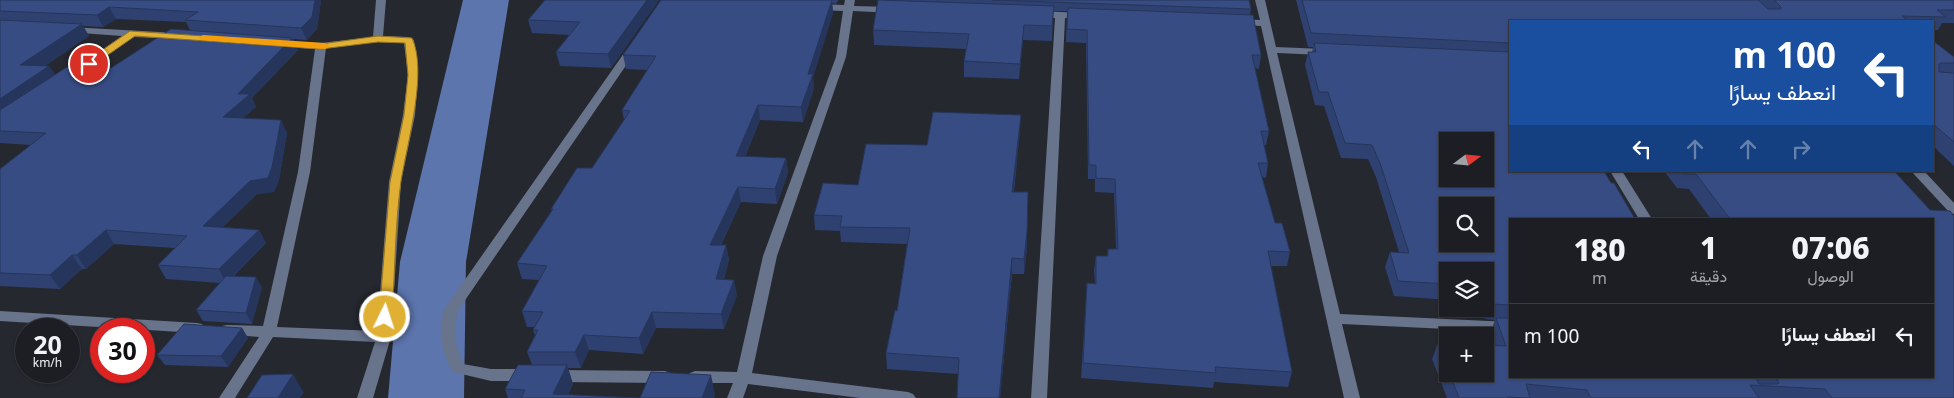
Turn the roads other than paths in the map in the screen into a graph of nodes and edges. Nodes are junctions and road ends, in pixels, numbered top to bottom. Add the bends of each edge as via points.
1 (381, 0) edge
2 (1260, 0) edge
3 (849, 4) edge
4 (809, 7) edge
5 (906, 11) edge
6 (1031, 14) edge
7 (1060, 15) junction
8 (1090, 16) edge
9 (1226, 21) edge
10 (1265, 23) junction
11 (57, 30) edge
12 (133, 33) junction
13 (192, 38) edge
14 (378, 39) junction
15 (638, 41) edge
16 (271, 43) edge
17 (321, 46) junction
18 (1271, 50) junction
19 (1331, 53) edge
20 (63, 81) edge
21 (1617, 172) edge
22 (1918, 172) edge
23 (1954, 210) edge
24 (1645, 218) edge
25 (0, 316) edge
26 (1334, 319) junction
27 (1509, 327) edge
28 (269, 332) junction
29 (384, 336) junction
30 (743, 378) junction
31 (226, 398) edge
32 (365, 398) edge
33 (735, 398) edge
34 (908, 398) edge
35 (1040, 398) edge
36 (1352, 398) edge

1 - 14 street
2 - 10 street
3 - 4 street
3 - 5 street
3 - 30 street via 841,56 770,256
6 - 7 street
7 - 8 street
7 - 35 street
9 - 10 street
10 - 18 street
11 - 12 street
12 - 13 street
12 - 20 street
14 - 17 street
14 - 29 street via 409,40 413,75 396,182
15 - 30 street via 450,311 446,334 449,352 458,368 491,375
16 - 17 street
17 - 28 street via 304,172
18 - 19 street
18 - 26 street
21 - 24 street
22 - 23 street
25 - 28 street
26 - 27 street
26 - 36 street
28 - 29 street
28 - 31 street
29 - 32 street
30 - 33 street
30 - 34 street

